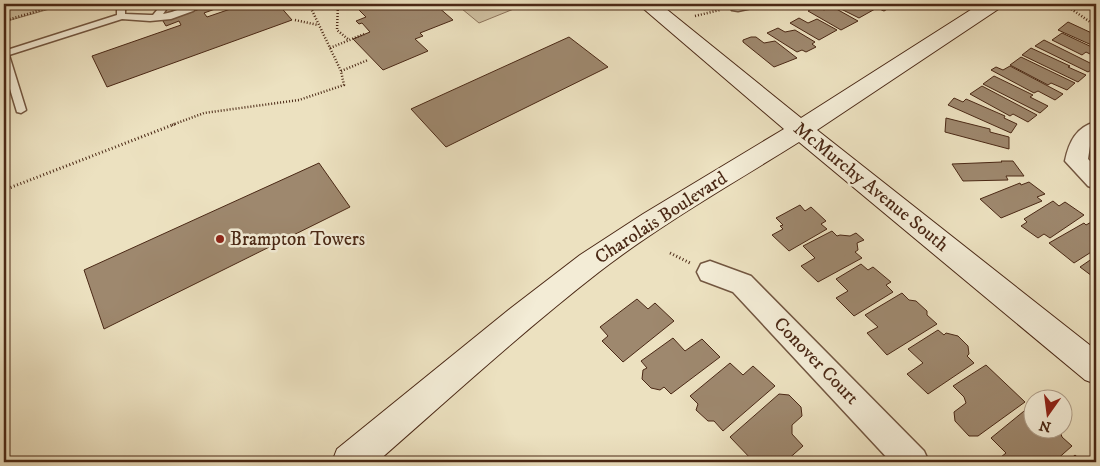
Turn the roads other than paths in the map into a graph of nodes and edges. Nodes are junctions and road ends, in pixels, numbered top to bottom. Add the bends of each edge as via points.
1 (127, 4) edge
2 (166, 4) edge
3 (198, 4) edge
4 (648, 4) edge
5 (993, 4) edge
6 (121, 16) junction
7 (156, 18) junction
8 (21, 110) dead end
9 (1096, 129) edge
10 (800, 130) junction
11 (1096, 180) edge
12 (710, 272) dead end
13 (1096, 369) edge
14 (350, 462) edge
15 (913, 462) edge

1 - 6 lane via 121,9
2 - 7 lane
3 - 7 lane via 191,9
4 - 10 street, McMurchy Avenue South
5 - 10 street, Charolais Boulevard
6 - 7 lane
6 - 8 lane via 4,54
9 - 11 street via 1080,143 1076,161
10 - 13 street, McMurchy Avenue South
10 - 14 street, Charolais Boulevard via 590,263
12 - 15 street, Conover Court via 742,284

